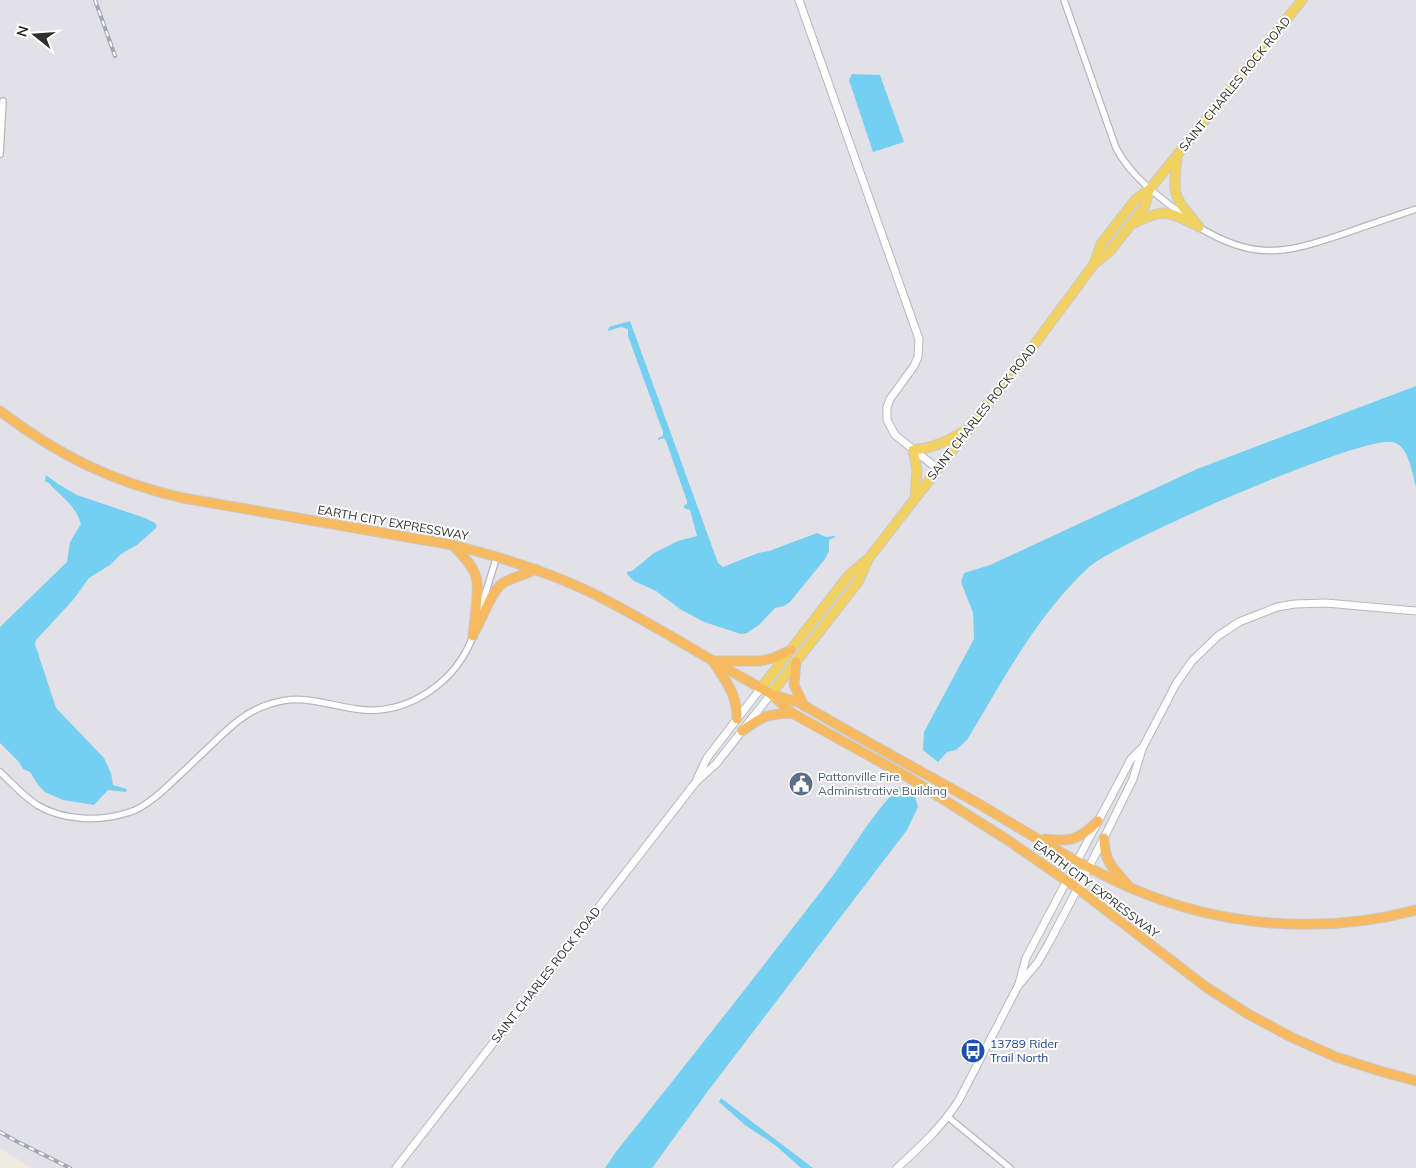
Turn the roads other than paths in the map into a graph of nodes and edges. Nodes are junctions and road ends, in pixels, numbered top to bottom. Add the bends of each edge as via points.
1 (799, 0) edge
2 (1064, 0) edge
3 (1302, 0) edge
4 (4, 101) dead end
5 (0, 154) edge
6 (1177, 156) junction
7 (1149, 190) junction
8 (1416, 209) edge
9 (1132, 224) junction
10 (1199, 227) junction
11 (1094, 264) junction
12 (0, 411) edge
13 (971, 427) junction
14 (912, 450) junction
15 (938, 469) junction
16 (915, 499) junction
17 (453, 545) junction
18 (496, 556) junction
19 (869, 558) junction
20 (536, 569) junction
21 (1416, 611) edge
22 (473, 636) junction
23 (791, 650) junction
24 (713, 661) junction
25 (796, 662) junction
26 (761, 688) junction
27 (771, 694) junction
28 (804, 706) junction
29 (792, 713) junction
30 (737, 719) junction
31 (742, 731) junction
32 (1142, 749) junction
33 (0, 772) edge
34 (696, 782) junction
35 (1098, 821) junction
36 (1038, 838) junction
37 (1104, 838) junction
38 (1077, 860) junction
39 (1089, 866) junction
40 (1066, 881) junction
41 (1077, 888) junction
42 (1130, 888) junction
43 (1416, 910) edge
44 (1018, 986) junction
45 (1416, 1081) edge
46 (948, 1117) junction
47 (396, 1168) edge
48 (897, 1168) edge
49 (1010, 1168) edge

1 - 14 street via 917,330 919,347 914,366 887,407 890,428
2 - 7 street via 1116,148 1122,160
3 - 6 main road, SAINT CHARLES ROCK ROAD
4 - 5 street
6 - 7 main road, SAINT CHARLES ROCK ROAD
6 - 10 main road via 1175,195
7 - 9 main road, SAINT CHARLES ROCK ROAD via 1145,206
7 - 10 street
7 - 11 main road, SAINT CHARLES ROCK ROAD via 1136,199 1101,244
8 - 10 street via 1304,247 1278,251 1241,246
9 - 10 main road via 1168,212
9 - 11 main road, SAINT CHARLES ROCK ROAD via 1110,251
11 - 13 main road, SAINT CHARLES ROCK ROAD
12 - 17 highway, EARTH CITY EXPRESSWAY via 56,450 91,468 146,489
13 - 14 main road via 940,445
13 - 15 main road, SAINT CHARLES ROCK ROAD
14 - 15 street
14 - 16 main road via 917,470
15 - 16 main road, SAINT CHARLES ROCK ROAD
16 - 19 main road, SAINT CHARLES ROCK ROAD
17 - 18 highway, EARTH CITY EXPRESSWAY
17 - 22 highway via 476,576 478,587
18 - 20 highway, EARTH CITY EXPRESSWAY
18 - 22 street
19 - 23 main road, SAINT CHARLES ROCK ROAD via 849,575
19 - 25 main road, SAINT CHARLES ROCK ROAD via 858,582
20 - 22 highway via 501,584
20 - 24 highway, EARTH CITY EXPRESSWAY via 606,600
21 - 32 street via 1311,602 1277,607 1240,622 1218,636 1183,672
22 - 33 street via 458,666 422,697 404,705 370,711 294,699 254,710 237,720 159,794 131,812 107,818 81,819 60,815 29,800
23 - 24 highway via 761,662
23 - 26 main road, SAINT CHARLES ROCK ROAD
24 - 26 highway, EARTH CITY EXPRESSWAY
24 - 30 highway via 733,692
25 - 27 main road, SAINT CHARLES ROCK ROAD
25 - 28 highway via 794,686
26 - 27 highway, EARTH CITY EXPRESSWAY
26 - 30 street, SAINT CHARLES ROCK ROAD
27 - 28 highway, EARTH CITY EXPRESSWAY
27 - 29 highway, EARTH CITY EXPRESSWAY
27 - 31 street, SAINT CHARLES ROCK ROAD
28 - 36 highway, EARTH CITY EXPRESSWAY
29 - 31 highway via 764,716
29 - 40 highway, EARTH CITY EXPRESSWAY via 953,804
30 - 34 street, SAINT CHARLES ROCK ROAD via 708,758
31 - 34 street, SAINT CHARLES ROCK ROAD via 716,764
32 - 35 street via 1131,759
32 - 37 street
34 - 47 street, SAINT CHARLES ROCK ROAD
35 - 36 highway via 1073,839
35 - 38 street
36 - 38 highway, EARTH CITY EXPRESSWAY
37 - 39 street
37 - 42 highway via 1109,864
38 - 39 highway, EARTH CITY EXPRESSWAY
38 - 40 street
39 - 41 street
39 - 42 highway, EARTH CITY EXPRESSWAY
40 - 41 highway, EARTH CITY EXPRESSWAY
40 - 44 street via 1026,958
41 - 44 street via 1038,962
41 - 45 highway, EARTH CITY EXPRESSWAY via 1206,987 1248,1014 1336,1057
42 - 43 highway, EARTH CITY EXPRESSWAY via 1212,914 1276,924 1358,922
44 - 46 street
46 - 48 street
46 - 49 street

